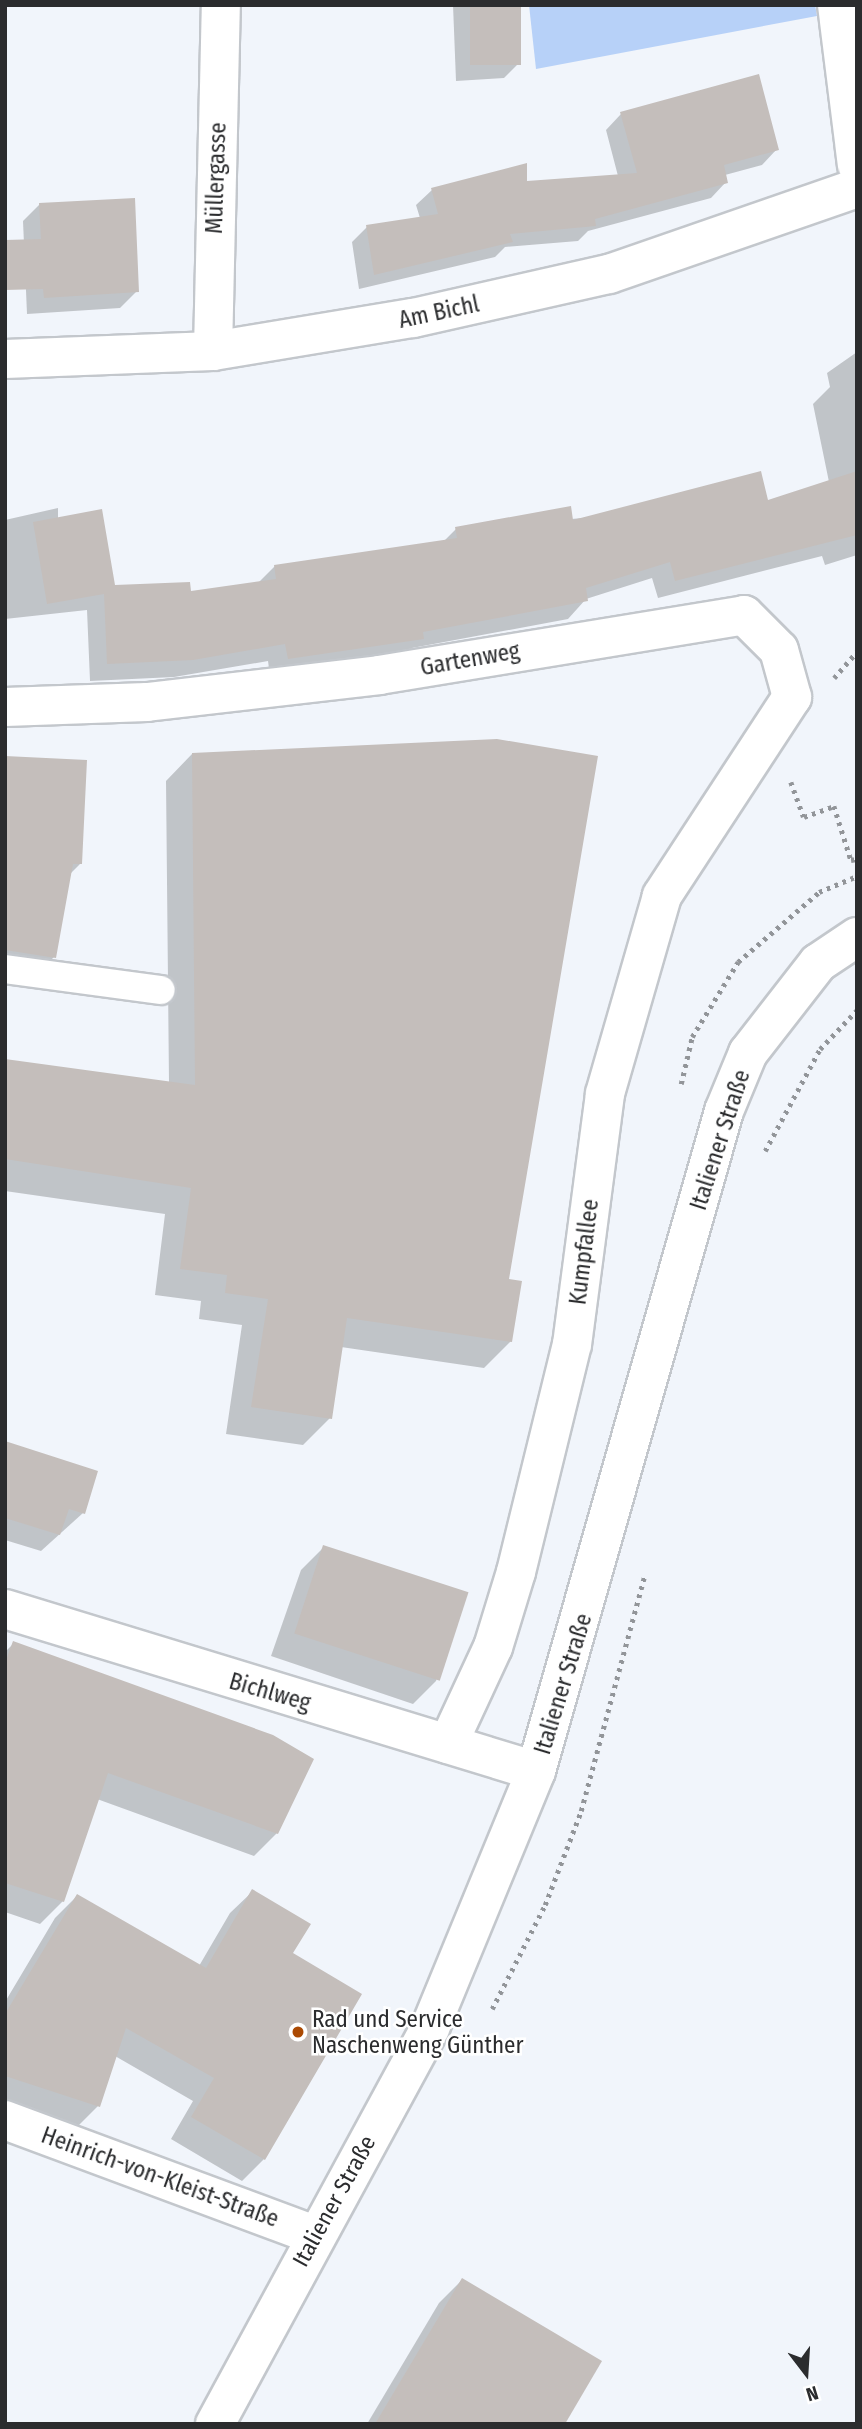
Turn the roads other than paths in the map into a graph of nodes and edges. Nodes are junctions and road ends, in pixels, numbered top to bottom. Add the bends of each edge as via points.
1 (221, 5) edge
2 (837, 5) edge
3 (857, 165) edge
4 (857, 188) edge
5 (213, 351) junction
6 (5, 359) edge
7 (5, 707) edge
8 (747, 776) joint
9 (857, 937) edge
10 (5, 969) edge
11 (162, 990) dead end
12 (5, 1609) edge
13 (448, 1744) junction
14 (536, 1772) junction
15 (5, 2120) edge
16 (314, 2235) junction
17 (215, 2424) edge

1 - 5 street, Müllergasse
2 - 3 street
4 - 5 street, Am Bichl via 609,274 413,318
5 - 6 street, Am Bichl
7 - 8 street, Gartenweg via 147,702 379,675 744,615 779,650 792,697
8 - 13 street, Kumpfallee via 662,896 605,1094 572,1344 519,1560 493,1647
9 - 14 street, Italiener Straße via 818,963 769,1019 724,1111
10 - 11 lane
12 - 13 street, Bichlweg
13 - 14 street, Bichlweg
14 - 16 street, Italiener Straße via 430,2028
15 - 16 street, Heinrich-von-Kleist-Straße
16 - 17 street, Italiener Straße

